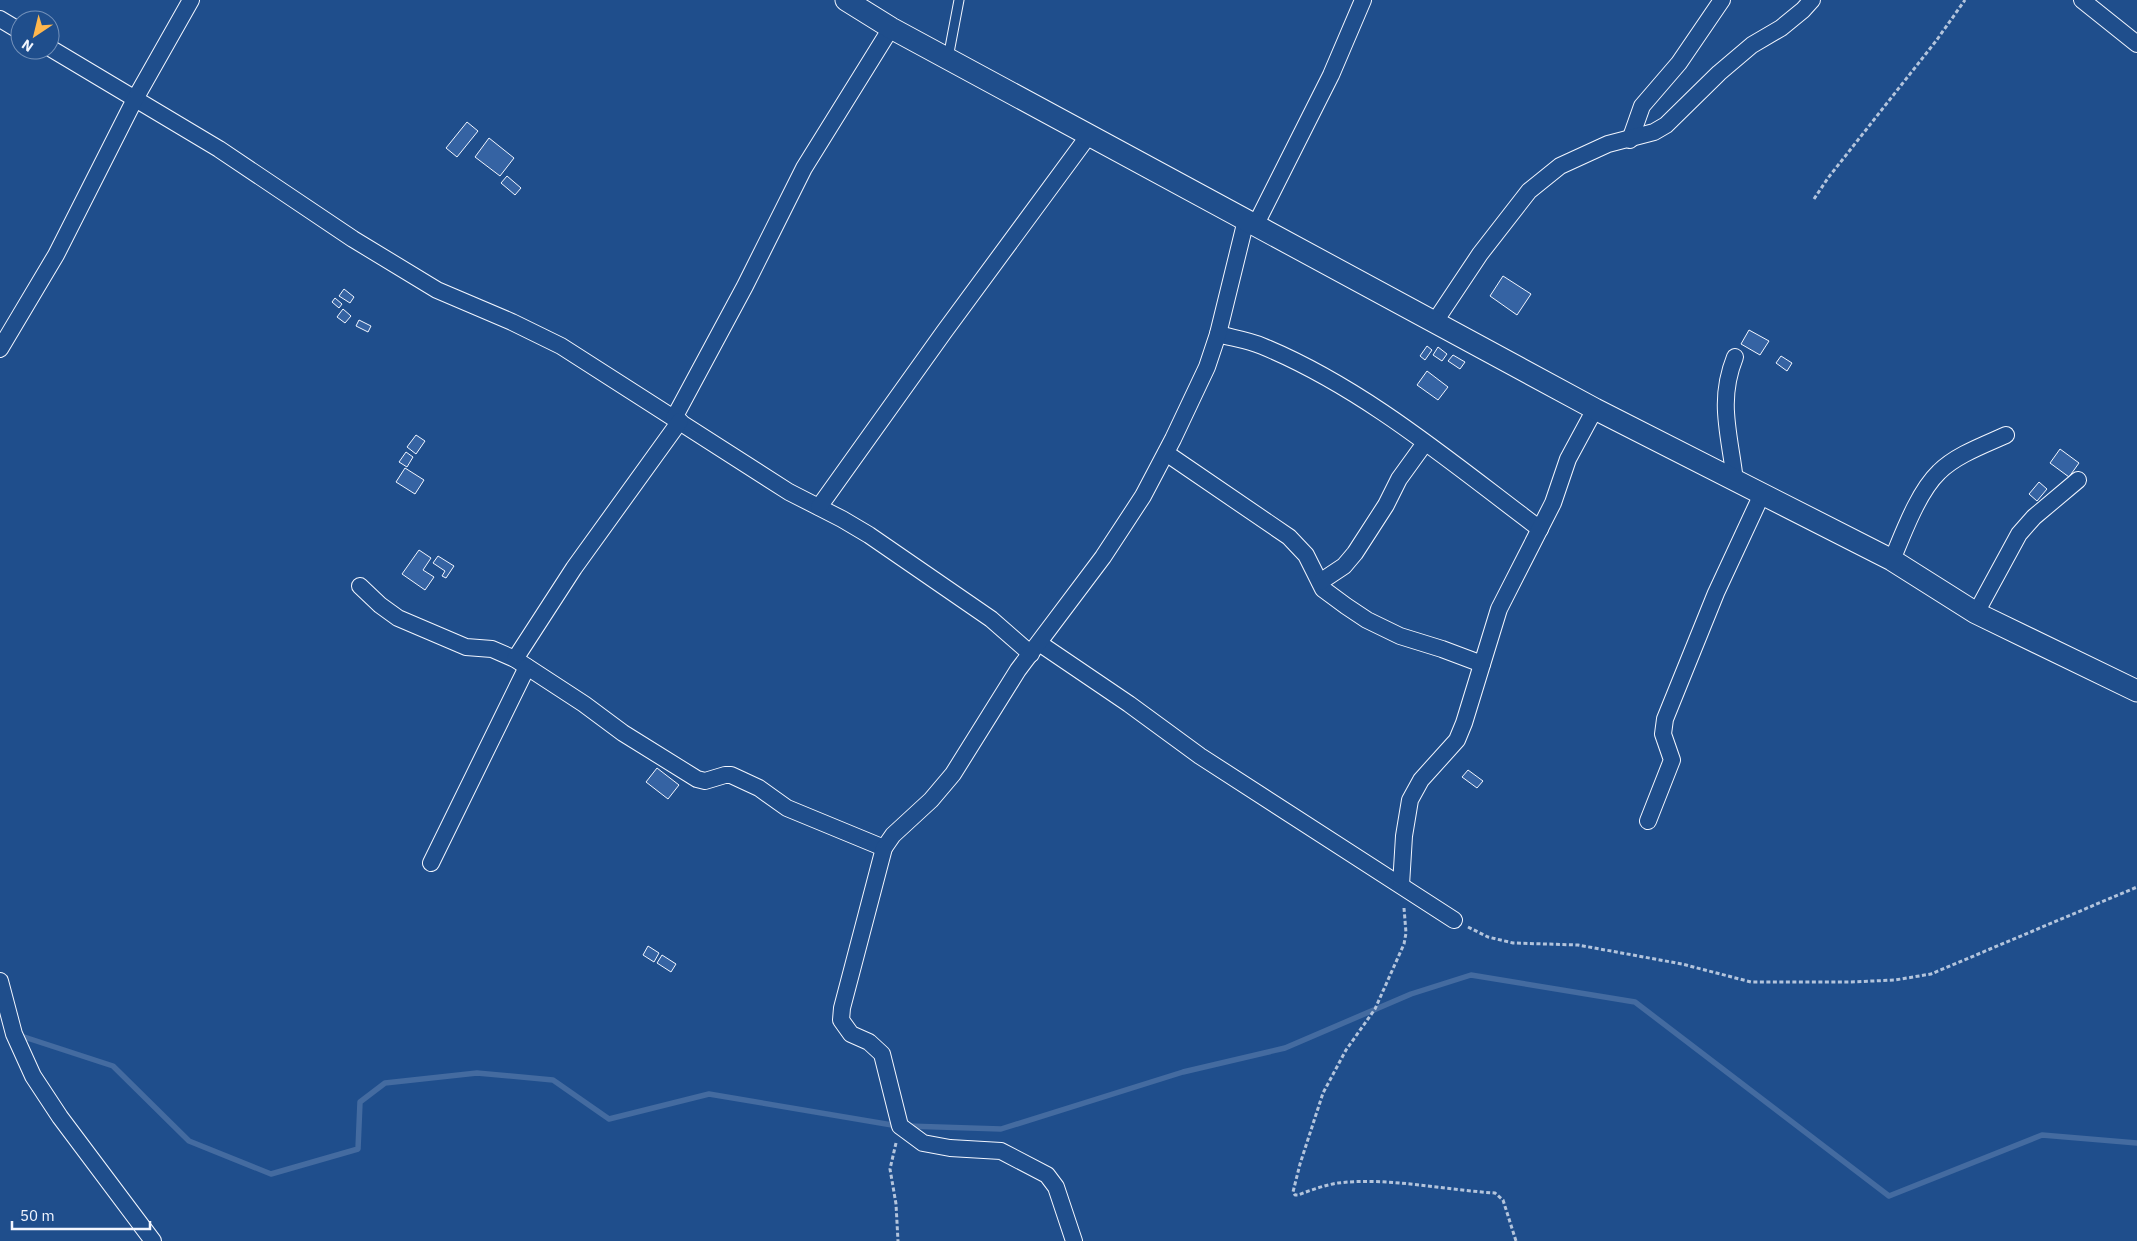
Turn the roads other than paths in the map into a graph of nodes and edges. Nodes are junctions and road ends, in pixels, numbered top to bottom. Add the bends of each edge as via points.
1 (191, 0) edge
2 (846, 0) edge
3 (959, 0) edge
4 (1363, 0) edge
5 (1722, 0) edge
6 (1812, 0) edge
7 (2082, 0) edge
8 (891, 28) junction
9 (2137, 44) edge
10 (60, 54) edge
11 (948, 58) junction
12 (135, 99) junction
13 (1089, 135) junction
14 (1630, 140) junction
15 (1251, 222) junction
16 (1434, 323) junction
17 (1218, 334) junction
18 (0, 349) edge
19 (1735, 357) dead end
20 (1595, 409) junction
21 (677, 420) junction
22 (2006, 435) dead end
23 (1425, 443) junction
24 (1166, 452) junction
25 (2078, 480) dead end
26 (1735, 481) junction
27 (1762, 494) junction
28 (819, 507) junction
29 (1540, 529) junction
30 (1892, 560) junction
31 (1320, 582) junction
32 (360, 586) dead end
33 (1976, 613) junction
34 (1035, 649) junction
35 (521, 663) junction
36 (1482, 664) junction
37 (2137, 692) edge
38 (1648, 821) dead end
39 (884, 848) junction
40 (431, 863) dead end
41 (1401, 885) junction
42 (1454, 920) road end
43 (0, 980) edge
44 (153, 1241) edge
45 (1074, 1241) edge

1 - 12 street
2 - 8 street
3 - 11 lane
4 - 15 street via 1331,75
5 - 14 street via 1679,63 1642,106
6 - 14 street via 1781,28 1746,51 1666,124
7 - 9 street
8 - 11 street
8 - 21 street via 804,168
10 - 12 street
11 - 13 street
12 - 18 street via 56,254
12 - 21 street via 437,290 561,346
13 - 15 street
13 - 28 street
14 - 16 street via 1608,144 1560,166 1529,190 1480,254
15 - 16 street
15 - 17 street
16 - 20 street
17 - 23 street via 1260,345 1307,366
17 - 24 street via 1207,366
19 - 26 street via 1728,375 1725,402
20 - 26 street
20 - 29 street via 1568,459
21 - 28 street via 789,492
21 - 35 street via 574,568
22 - 30 street via 1939,472 1910,517
23 - 29 street
23 - 31 street via 1399,479 1355,553 1344,566
24 - 31 street via 1289,537 1306,555
24 - 34 street via 1143,496 1103,557
25 - 33 street via 2034,517 2020,534
26 - 27 street
27 - 30 street
27 - 38 street via 1716,593 1665,719 1663,734 1672,760
28 - 34 street via 869,535
29 - 36 street via 1499,610
30 - 33 street
31 - 36 street via 1323,588 1367,620 1400,636
32 - 35 street via 398,618 466,647 492,649
33 - 37 street
34 - 39 street via 1018,670 953,774
34 - 41 street via 1129,704 1200,756
35 - 39 street via 623,733 698,779 705,781 731,775 759,788 787,808
35 - 40 street
36 - 41 street via 1457,740 1421,780 1410,800
39 - 45 street via 841,1020 851,1034 869,1042 882,1054 900,1126 923,1143 1002,1151 1047,1175 1056,1187
41 - 42 street
43 - 44 street via 14,1034 33,1076

